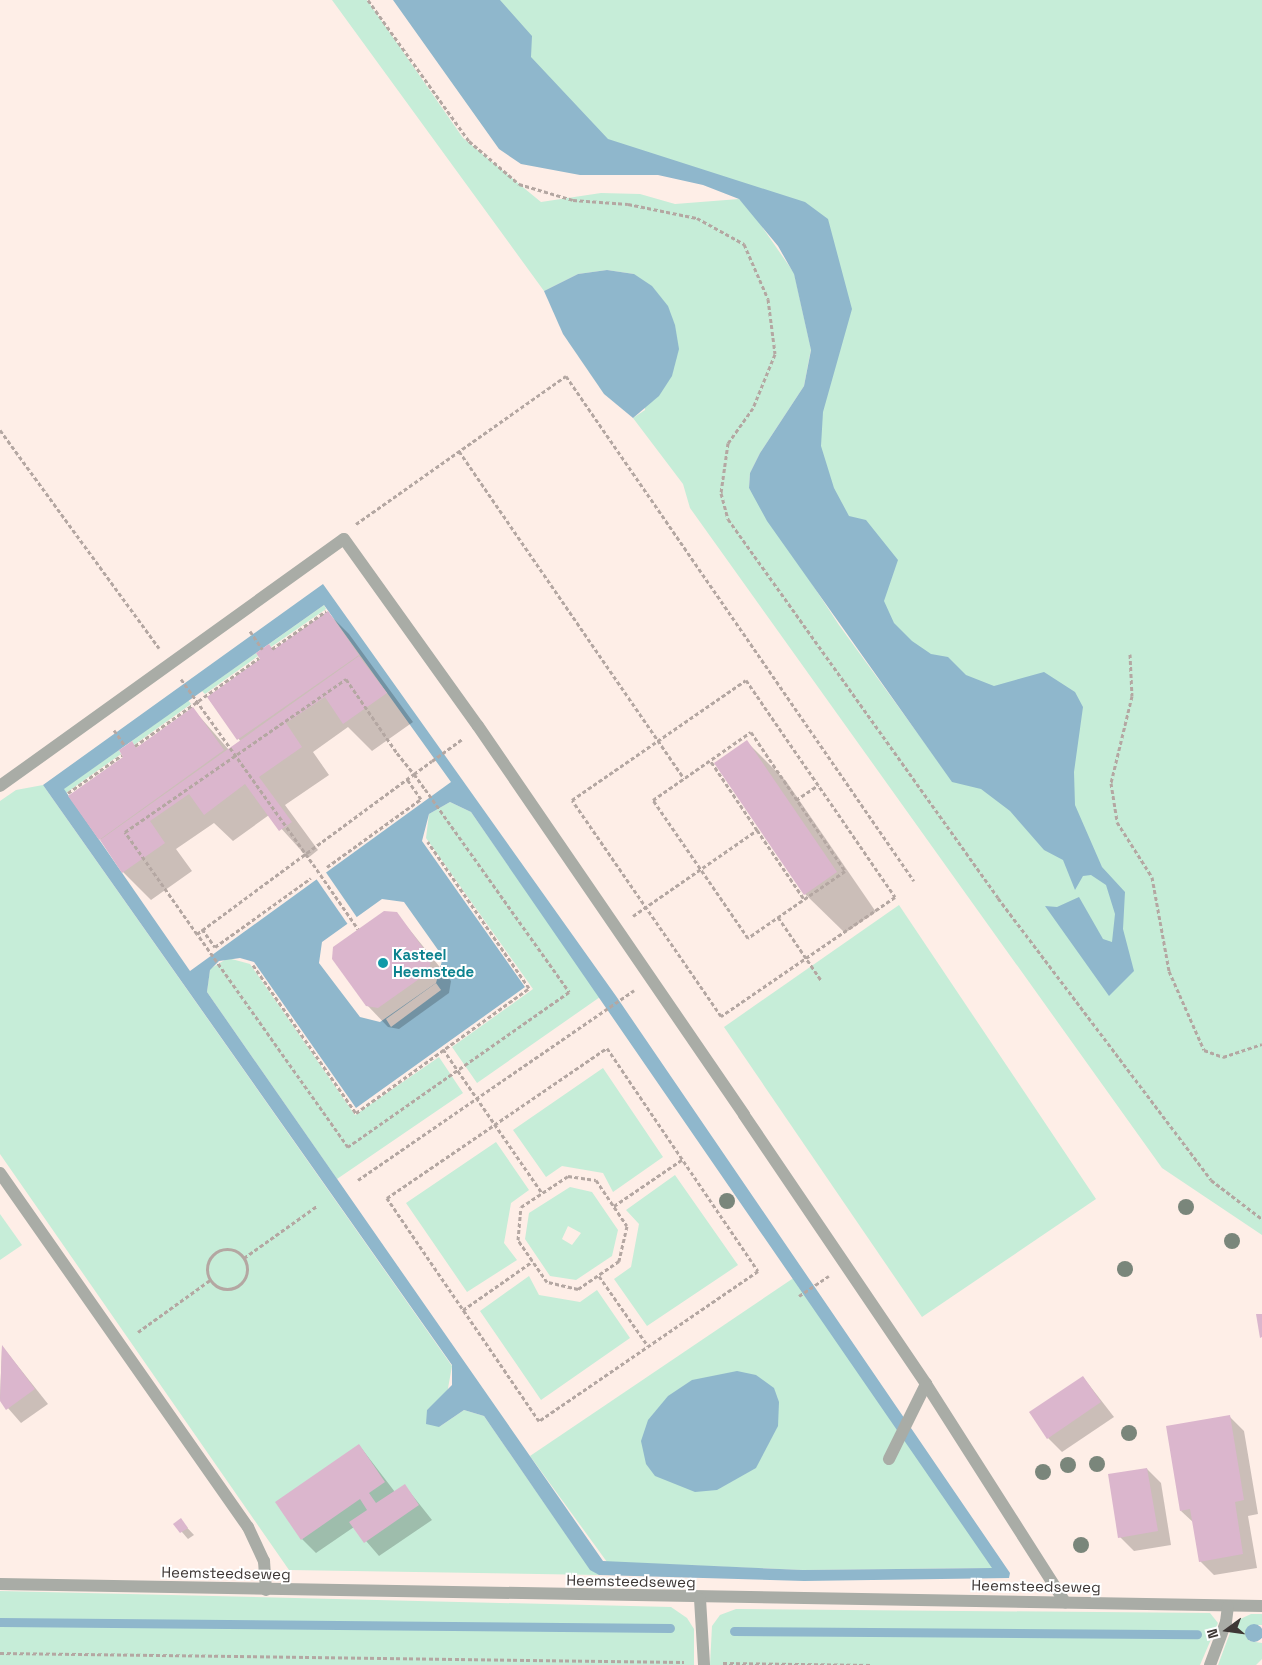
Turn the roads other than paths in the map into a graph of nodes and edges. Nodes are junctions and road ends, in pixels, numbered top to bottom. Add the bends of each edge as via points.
1 (0, 786) edge
2 (0, 1173) edge
3 (926, 1384) junction
4 (889, 1459) dead end
5 (0, 1584) edge
6 (266, 1590) junction
7 (700, 1599) junction
8 (1065, 1602) junction
9 (1228, 1606) junction
10 (1262, 1606) edge
11 (704, 1664) edge
12 (1210, 1665) edge

1 - 3 street via 344,540 616,927
2 - 6 street via 248,1527 264,1561
3 - 4 street
3 - 8 street
5 - 6 street, Heemsteedseweg
6 - 7 street, Heemsteedseweg
7 - 8 street, Heemsteedseweg
7 - 11 street
8 - 9 street, Heemsteedseweg
9 - 10 street, Heemsteedseweg
9 - 12 street via 1226,1622

